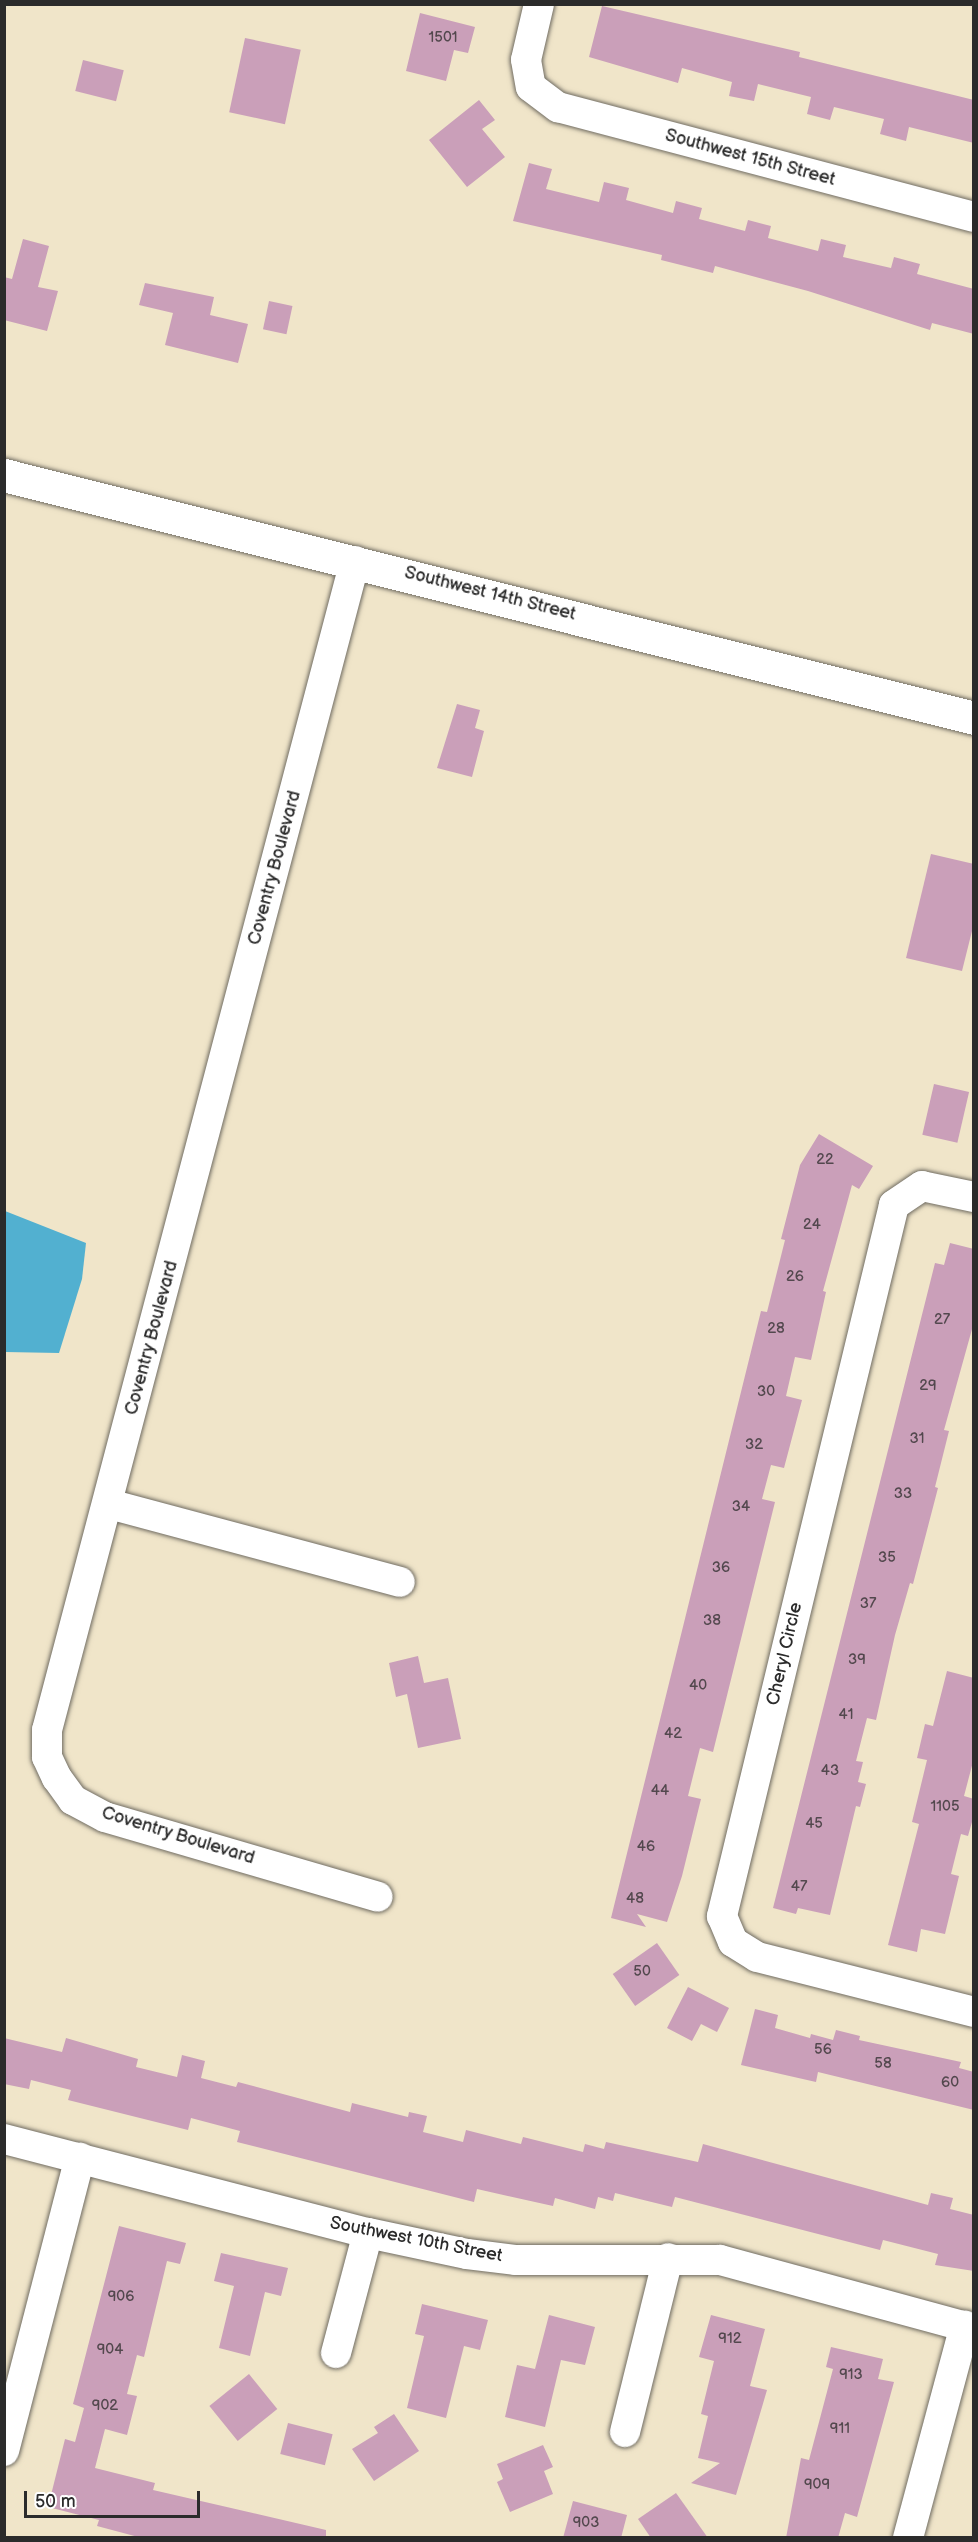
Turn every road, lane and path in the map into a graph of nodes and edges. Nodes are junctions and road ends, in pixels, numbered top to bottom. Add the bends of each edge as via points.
1 (539, 4) edge
2 (974, 218) edge
3 (4, 476) edge
4 (355, 561) junction
5 (974, 718) edge
6 (974, 1197) edge
7 (109, 1504) junction
8 (400, 1582) dead end
9 (378, 1897) dead end
10 (974, 2012) edge
11 (4, 2139) edge
12 (80, 2158) junction
13 (368, 2233) junction
14 (668, 2258) junction
15 (969, 2328) edge
16 (336, 2353) dead end
17 (626, 2432) dead end
18 (4, 2451) edge
19 (908, 2538) edge

1 - 2 street, Southwest 15th Street via 526,60 531,87 558,106
3 - 4 main road, Southwest 14th Street
4 - 5 main road, Southwest 14th Street
4 - 7 street, Coventry Boulevard
6 - 10 street, Cheryl Circle via 922,1186 894,1205 722,1916 733,1942 757,1957
7 - 8 street
7 - 9 street, Coventry Boulevard via 47,1730 47,1757 57,1778 74,1800 105,1817
11 - 12 street, Southwest 10th Street
12 - 13 street, Southwest 10th Street
12 - 18 street
13 - 14 street, Southwest 10th Street via 515,2260
13 - 16 street
14 - 15 street, Southwest 10th Street via 720,2260
14 - 17 street
15 - 19 street

